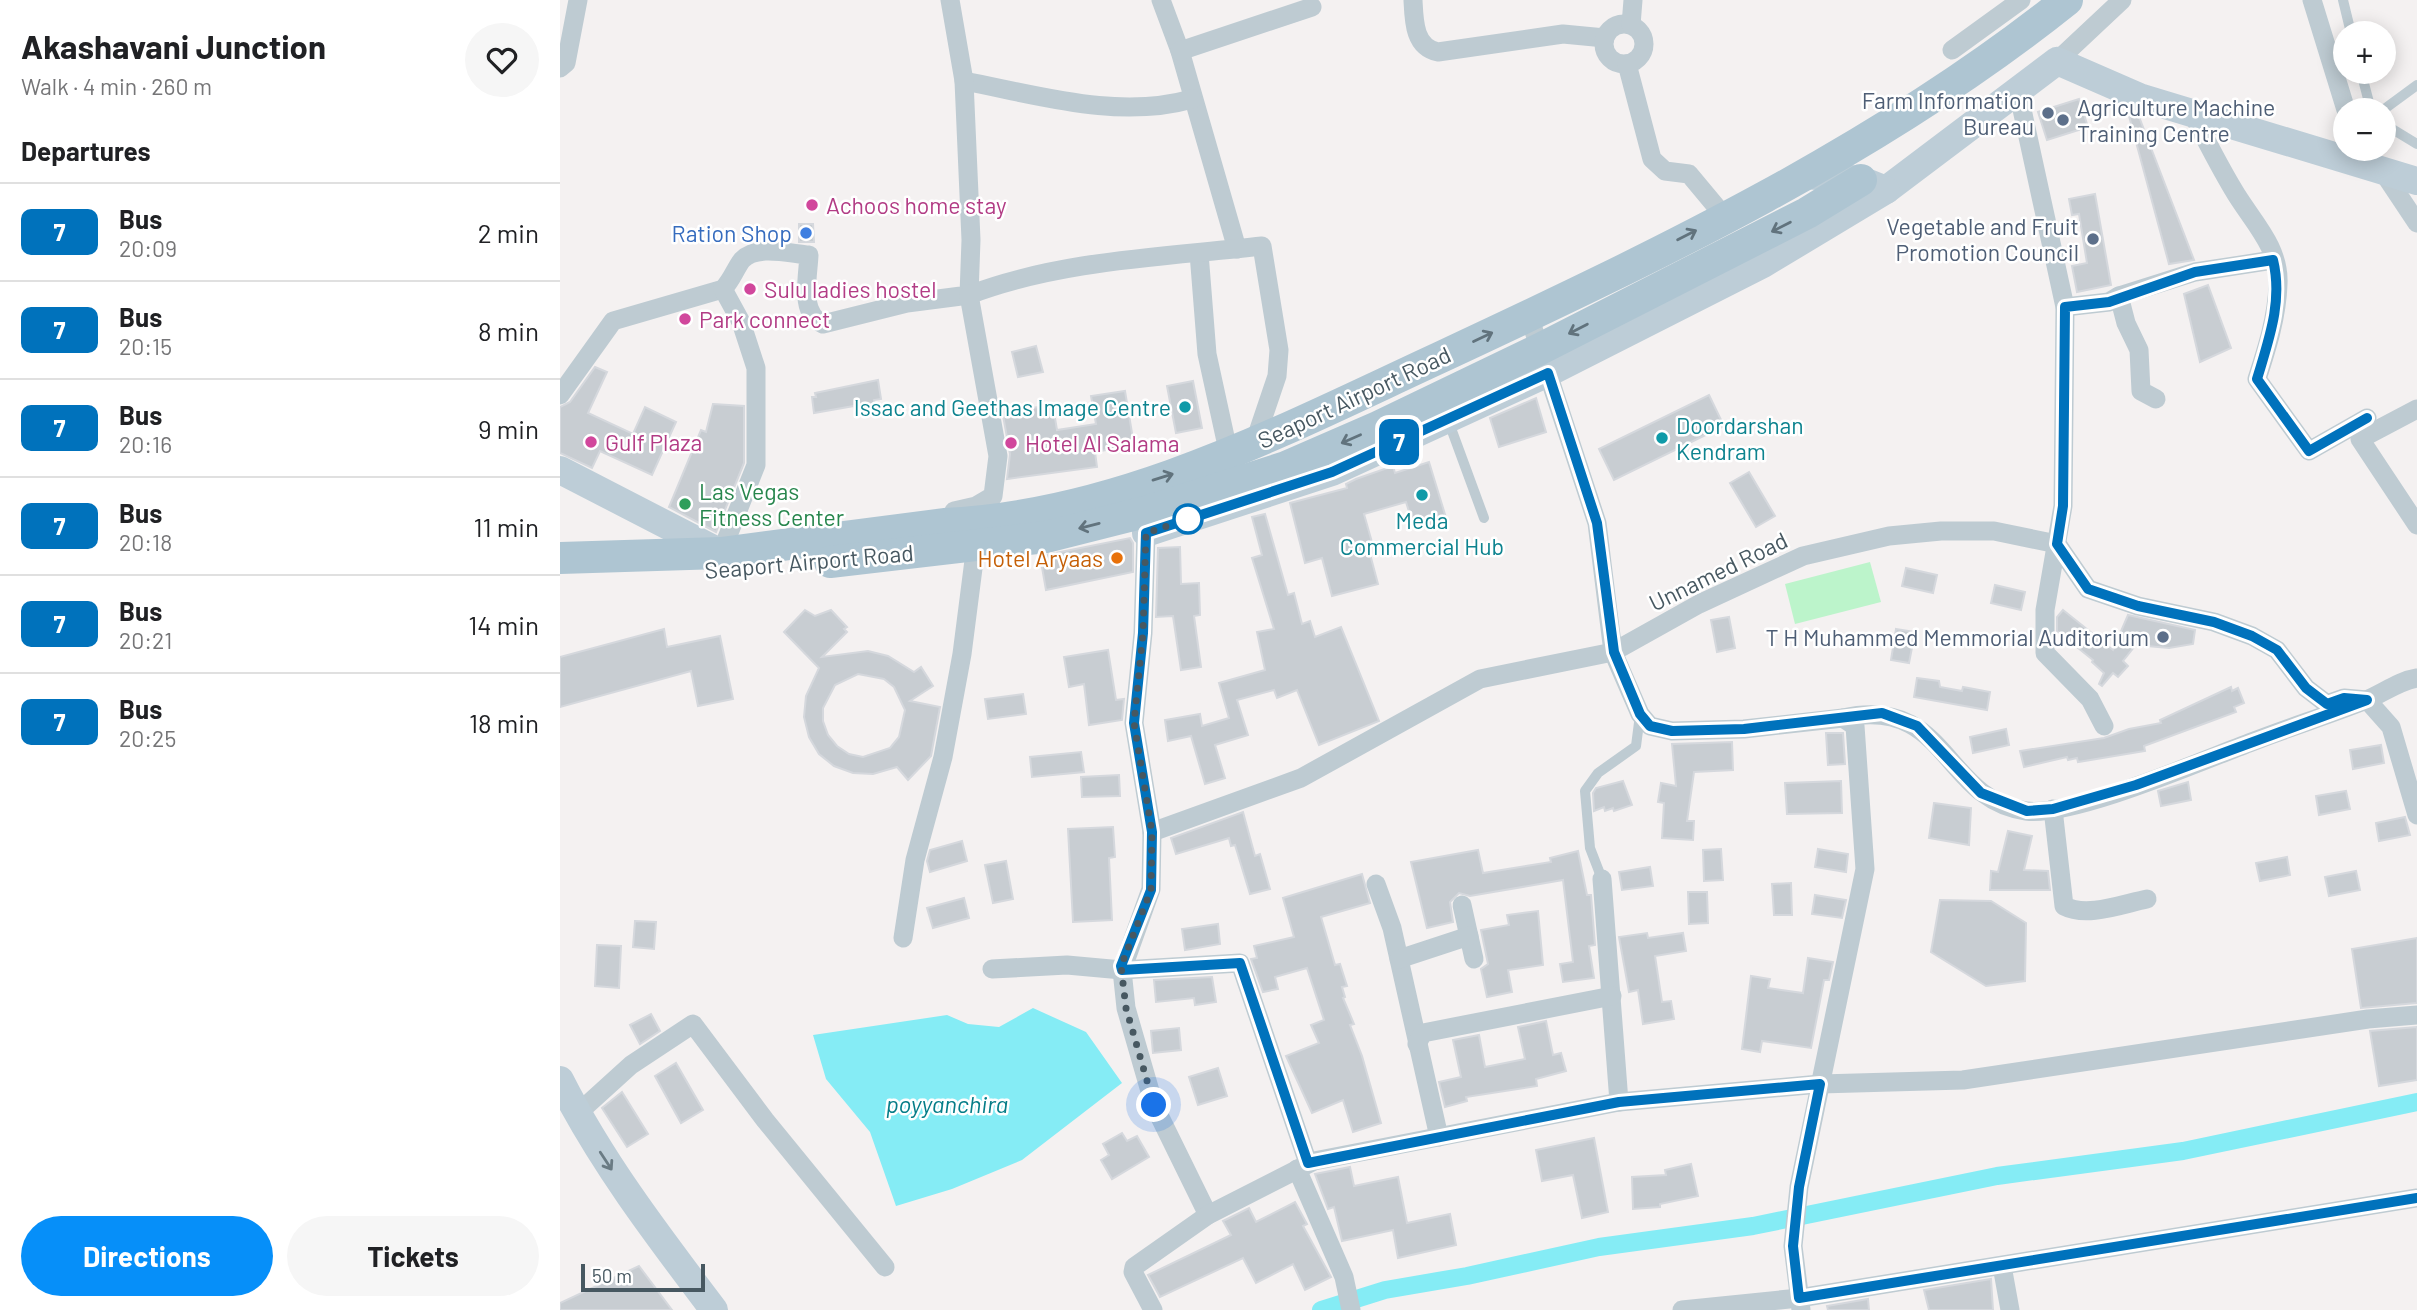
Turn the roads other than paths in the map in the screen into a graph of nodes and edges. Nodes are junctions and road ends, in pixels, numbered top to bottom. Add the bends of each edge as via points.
1 (578, 0) edge
2 (950, 0) edge
3 (1161, 0) edge
4 (1413, 0) edge
5 (1633, 0) edge
6 (2021, 0) edge
7 (2067, 0) edge
8 (2122, 0) edge
9 (2312, 0) edge
10 (2343, 0) edge
11 (1312, 7) dead end
12 (2348, 21) edge
13 (1631, 25) junction
14 (1605, 38) junction
15 (1952, 50) dead end
16 (1180, 51) junction
17 (2057, 61) junction
18 (1627, 64) junction
19 (560, 68) edge
20 (964, 81) junction
21 (2417, 85) edge
22 (2018, 91) junction
23 (2342, 98) edge
24 (1192, 99) junction
25 (2396, 100) edge
26 (2192, 113) junction
27 (2396, 131) edge
28 (2417, 144) edge
29 (2333, 151) edge
30 (2368, 161) edge
31 (1806, 175) junction
32 (2417, 181) edge
33 (1873, 185) junction
34 (1724, 216) junction
35 (2417, 223) edge
36 (1237, 249) junction
37 (1199, 253) junction
38 (2273, 260) junction
39 (723, 289) junction
40 (969, 295) junction
41 (2119, 296) junction
42 (2065, 307) junction
43 (1529, 316) junction
44 (1544, 361) junction
45 (560, 395) edge
46 (2157, 400) dead end
47 (2417, 410) edge
48 (2367, 418) dead end
49 (1448, 419) junction
50 (1241, 450) junction
51 (560, 470) edge
52 (1484, 518) dead end
53 (1145, 522) junction
54 (2417, 525) edge
55 (901, 530) junction
56 (977, 534) junction
57 (2057, 544) junction
58 (720, 553) junction
59 (560, 558) edge
60 (560, 577) edge
61 (1614, 652) junction
62 (2417, 678) edge
63 (2367, 700) junction
64 (1640, 714) junction
65 (1843, 718) junction
66 (2104, 726) dead end
67 (2053, 809) junction
68 (2417, 815) edge
69 (1152, 832) junction
70 (1602, 879) joint
71 (1376, 884) dead end
72 (2147, 899) dead end
73 (1462, 905) dead end
74 (1469, 936) junction
75 (903, 938) dead end
76 (1399, 958) junction
77 (1474, 959) dead end
78 (992, 969) dead end
79 (1122, 970) junction
80 (1612, 996) junction
81 (2417, 1015) edge
82 (1418, 1044) junction
83 (560, 1080) edge
84 (1820, 1084) junction
85 (1619, 1102) junction
86 (577, 1114) junction
87 (1439, 1137) junction
88 (1303, 1166) junction
89 (2417, 1198) edge
90 (1208, 1215) junction
91 (2002, 1265) junction
92 (886, 1267) dead end
93 (1800, 1304) edge
94 (1350, 1308) edge
95 (714, 1310) edge
96 (1153, 1310) edge
97 (1682, 1310) edge
98 (2010, 1310) edge

1 - 19 street via 566,63
2 - 20 street
3 - 16 street
4 - 14 street via 1416,30 1429,50 1438,52 1563,34
5 - 13 street
6 - 15 street
7 - 31 main road, Seaport Airport Road via 2015,42
8 - 17 street
9 - 23 street
10 - 12 lane
11 - 16 street
13 - 14 street via 1620,24
13 - 18 street via 1644,40 1643,51
14 - 18 street via 1609,57
16 - 24 street
17 - 22 street
17 - 26 street via 2143,98
18 - 34 street via 1652,159 1665,172 1689,174
20 - 24 street via 1109,108 1168,106
20 - 40 street
21 - 25 lane
22 - 33 street
22 - 42 street
24 - 36 street
26 - 29 street
26 - 38 street via 2268,240
27 - 28 lane
30 - 32 street
30 - 35 street
31 - 33 street
31 - 34 main road, Seaport Airport Road
33 - 44 main road, Seaport Airport Road via 1807,213
43 -> 34 main road, Seaport Airport Road
36 - 37 street
36 - 50 street via 1262,246 1279,350 1277,376
37 - 40 street via 1085,266
37 - 50 street via 1207,354
38 - 41 street via 2195,272
38 - 48 street via 2279,282 2272,330 2257,379 2309,451
39 - 40 street via 743,260 767,251 809,255 807,305 810,315 824,324 908,303
39 - 45 street via 613,321
39 - 58 street via 756,368 756,465
40 - 55 street via 998,456 993,496 976,506 925,517
41 - 42 street via 2109,302
41 - 46 street via 2139,350 2141,391
42 - 57 street via 2063,506
43 - 44 street
50 -> 43 main road, Seaport Airport Road
44 - 49 street
44 -> 53 main road, Seaport Airport Road
44 - 61 street via 1597,523
47 - 54 street via 2360,439
49 - 52 lane
49 - 53 street via 1332,472
56 -> 50 main road, Seaport Airport Road
51 - 58 street
53 -> 56 main road, Seaport Airport Road via 1046,537
53 - 69 street via 1143,633 1134,723
55 - 56 main road, Seaport Airport Road
55 - 58 main road, Seaport Airport Road
56 - 60 main road, Seaport Airport Road via 748,569
56 - 75 street via 962,654 943,757 915,860
57 - 61 street, Unnamed Road via 1994,531 1889,536 1849,544 1802,556 1747,580
57 - 63 street via 2088,589 2252,636 2277,650 2306,688 2327,704 2344,698
57 - 66 street via 2045,610 2045,653 2090,699
58 - 59 main road, Seaport Airport Road
61 - 64 street
61 - 69 street, Unnamed Road via 1480,679 1301,778
62 - 63 street
63 - 67 street via 2148,781
63 - 68 street via 2391,726
64 - 65 street via 1650,726 1672,731
64 - 70 lane via 1636,746 1598,773 1585,791 1590,848
65 - 67 street via 1882,713 1917,726 1981,793 2027,811
65 - 84 street via 1855,726 1865,869
67 - 72 street via 2064,906 2085,911
69 - 79 street via 1151,890
70 - 80 street
71 - 76 street
73 - 74 street
74 - 76 street
74 - 77 street
76 - 82 street
78 - 79 street via 1067,965
79 - 88 street via 1240,963
79 - 90 street via 1126,1008 1154,1105
80 - 82 street via 1423,1033
80 - 85 street
81 - 84 street via 1963,1080
82 - 87 street
83 - 86 street
84 - 85 street
84 - 93 street via 1799,1187 1793,1246
85 - 87 street
86 - 92 street via 631,1065 693,1024
86 -> 95 street via 639,1212
87 - 88 street
88 - 90 street
88 - 94 street via 1344,1277
89 - 91 street
90 - 96 street via 1134,1267
91 - 93 street
91 - 98 street
93 - 97 street

